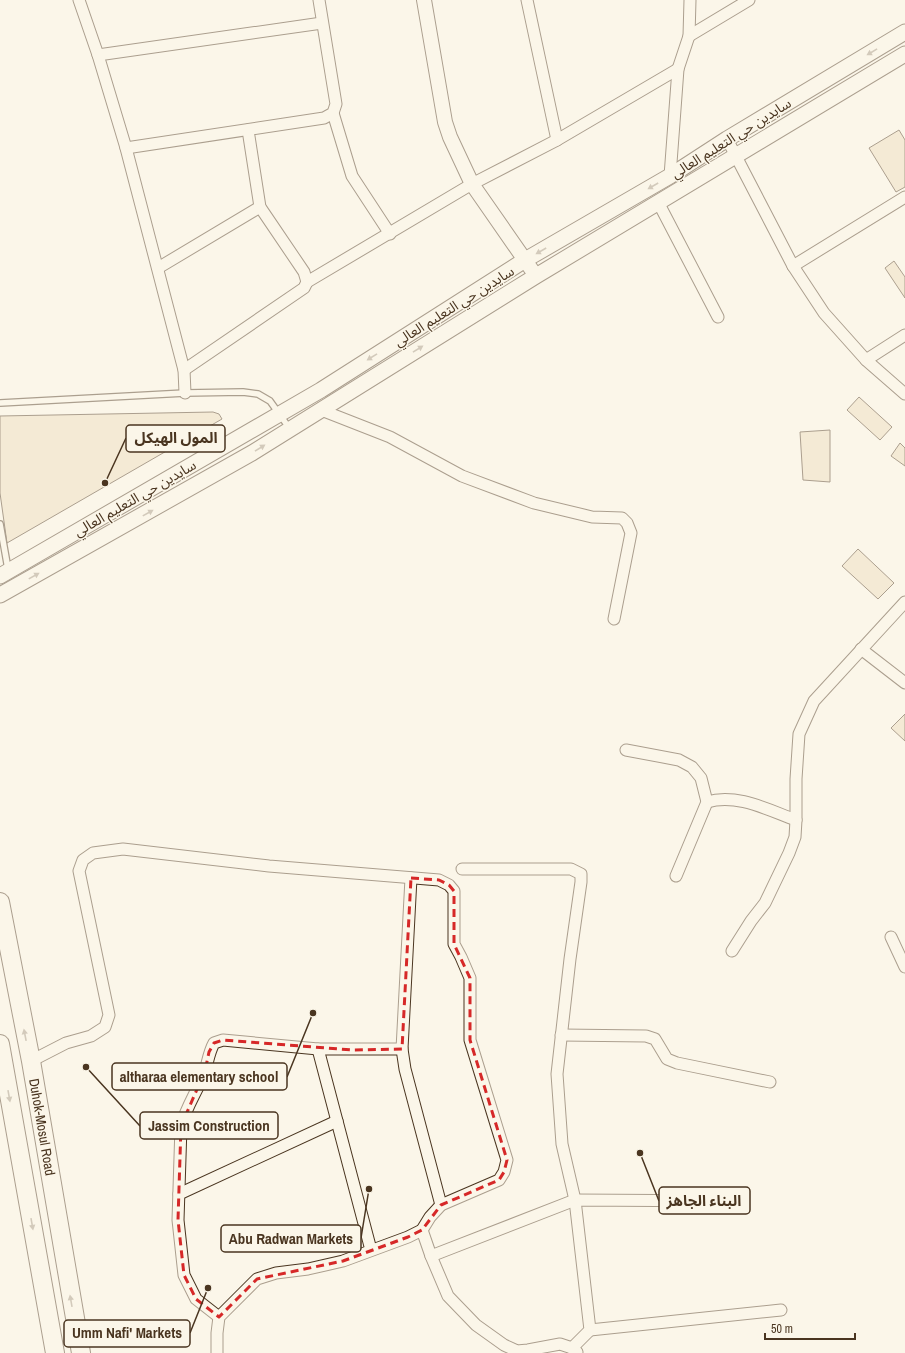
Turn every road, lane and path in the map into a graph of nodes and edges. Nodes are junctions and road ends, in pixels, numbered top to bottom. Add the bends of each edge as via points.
1 (79, 0) edge
2 (319, 0) edge
3 (424, 0) edge
4 (527, 0) edge
5 (690, 0) edge
6 (749, 0) edge
7 (322, 23) junction
8 (905, 32) edge
9 (689, 36) junction
10 (905, 54) edge
11 (98, 55) junction
12 (678, 69) junction
13 (333, 113) junction
14 (248, 130) junction
15 (727, 139) junction
16 (557, 140) junction
17 (126, 148) junction
18 (736, 156) junction
19 (670, 176) junction
20 (472, 184) junction
21 (905, 197) edge
22 (658, 202) junction
23 (260, 207) junction
24 (390, 234) junction
25 (525, 260) junction
26 (793, 266) junction
27 (158, 268) junction
28 (536, 276) junction
29 (307, 282) junction
30 (718, 317) dead end
31 (905, 335) edge
32 (866, 360) junction
33 (184, 370) junction
34 (185, 393) junction
35 (905, 394) edge
36 (0, 403) edge
37 (321, 410) junction
38 (280, 414) junction
39 (290, 429) junction
40 (0, 524) edge
41 (4, 573) edge
42 (0, 595) edge
43 (905, 602) edge
44 (614, 619) dead end
45 (861, 649) junction
46 (905, 683) edge
47 (626, 750) dead end
48 (707, 802) junction
49 (796, 820) junction
50 (462, 869) dead end
51 (676, 876) dead end
52 (411, 878) junction
53 (0, 902) edge
54 (891, 937) dead end
55 (732, 951) dead end
56 (905, 967) edge
57 (561, 1035) junction
58 (0, 1044) edge
59 (318, 1049) junction
60 (402, 1049) junction
61 (30, 1061) junction
62 (770, 1082) dead end
63 (337, 1121) junction
64 (179, 1194) junction
65 (575, 1200) junction
66 (741, 1201) dead end
67 (441, 1205) junction
68 (422, 1230) junction
69 (371, 1250) junction
70 (430, 1256) junction
71 (780, 1310) dead end
72 (219, 1317) junction
73 (590, 1330) junction
74 (575, 1350) edge
75 (55, 1353) edge
76 (80, 1353) edge
77 (217, 1353) edge

1 - 11 street
2 - 7 street
3 - 20 street via 445,122
4 - 16 street
5 - 9 street
6 - 9 street
7 - 11 street
7 - 13 street via 336,104
8 -> 15 main road, سايدين حي التعليم العالي
9 - 12 street
10 - 18 main road, سايدين حي التعليم العالي
11 - 17 street
12 - 16 street
12 - 19 street
13 - 14 street via 324,118
13 - 24 street via 352,176
14 - 17 street
14 - 23 street
15 - 18 street
15 - 19 main road, سايدين حي التعليم العالي
16 - 20 street
17 - 27 street
18 - 22 main road, سايدين حي التعليم العالي
18 - 26 street
19 -> 25 main road, سايدين حي التعليم العالي
20 - 24 street
20 - 25 street
21 - 26 street
22 - 28 main road, سايدين حي التعليم العالي
22 - 30 street
23 - 27 street
23 - 29 street via 304,272
24 - 29 street
25 - 28 street
25 -> 38 main road, سايدين حي التعليم العالي
26 - 32 street via 824,313
27 - 33 street
37 -> 28 main road, سايدين حي التعليم العالي
29 - 33 street via 304,288
31 - 32 street
32 - 35 street
33 - 34 street
34 - 36 lane
34 - 38 lane via 258,394 270,401
37 - 39 main road, سايدين حي التعليم العالي
37 - 44 street via 390,437 462,476 534,503 592,516 622,518 631,533
38 - 39 lane
38 - 41 main road, سايدين حي التعليم العالي
42 -> 39 main road, سايدين حي التعليم العالي via 158,507
40 - 41 lane
43 - 45 street
45 - 46 street
45 - 49 street via 814,702 798,734
47 - 48 street via 679,760 692,767 701,778
48 - 49 street via 728,799 742,801
48 - 51 street
49 - 55 street via 795,837 772,889
50 - 57 street via 572,869 581,874
52 - 60 street
52 - 61 street via 269,866 123,849 93,853 83,860 79,871 109,1014 105,1028
52 - 67 street via 439,880 454,891 454,944 470,978 470,1040 507,1160 504,1172 498,1180
61 -> 53 highway, Duhok-Mosul Road
54 - 56 street
57 - 62 street via 646,1036 655,1039 667,1059 677,1063
57 - 65 street via 557,1074 562,1144
58 -> 75 highway, Duhok-Mosul Road
59 - 60 street
59 - 63 street
59 - 64 street via 223,1040 214,1043 181,1126
60 - 67 street
76 -> 61 highway, Duhok-Mosul Road
63 - 64 street
63 - 69 street
64 - 72 street via 178,1220 184,1276 196,1299
65 - 66 street
65 - 70 street
65 - 73 street
67 - 68 street
68 - 69 street
68 - 70 street
69 - 72 street via 343,1261 257,1279
70 - 74 street via 448,1296 476,1325 504,1345 517,1351 560,1344
71 - 73 street
72 - 77 street via 216,1334
73 - 74 street

